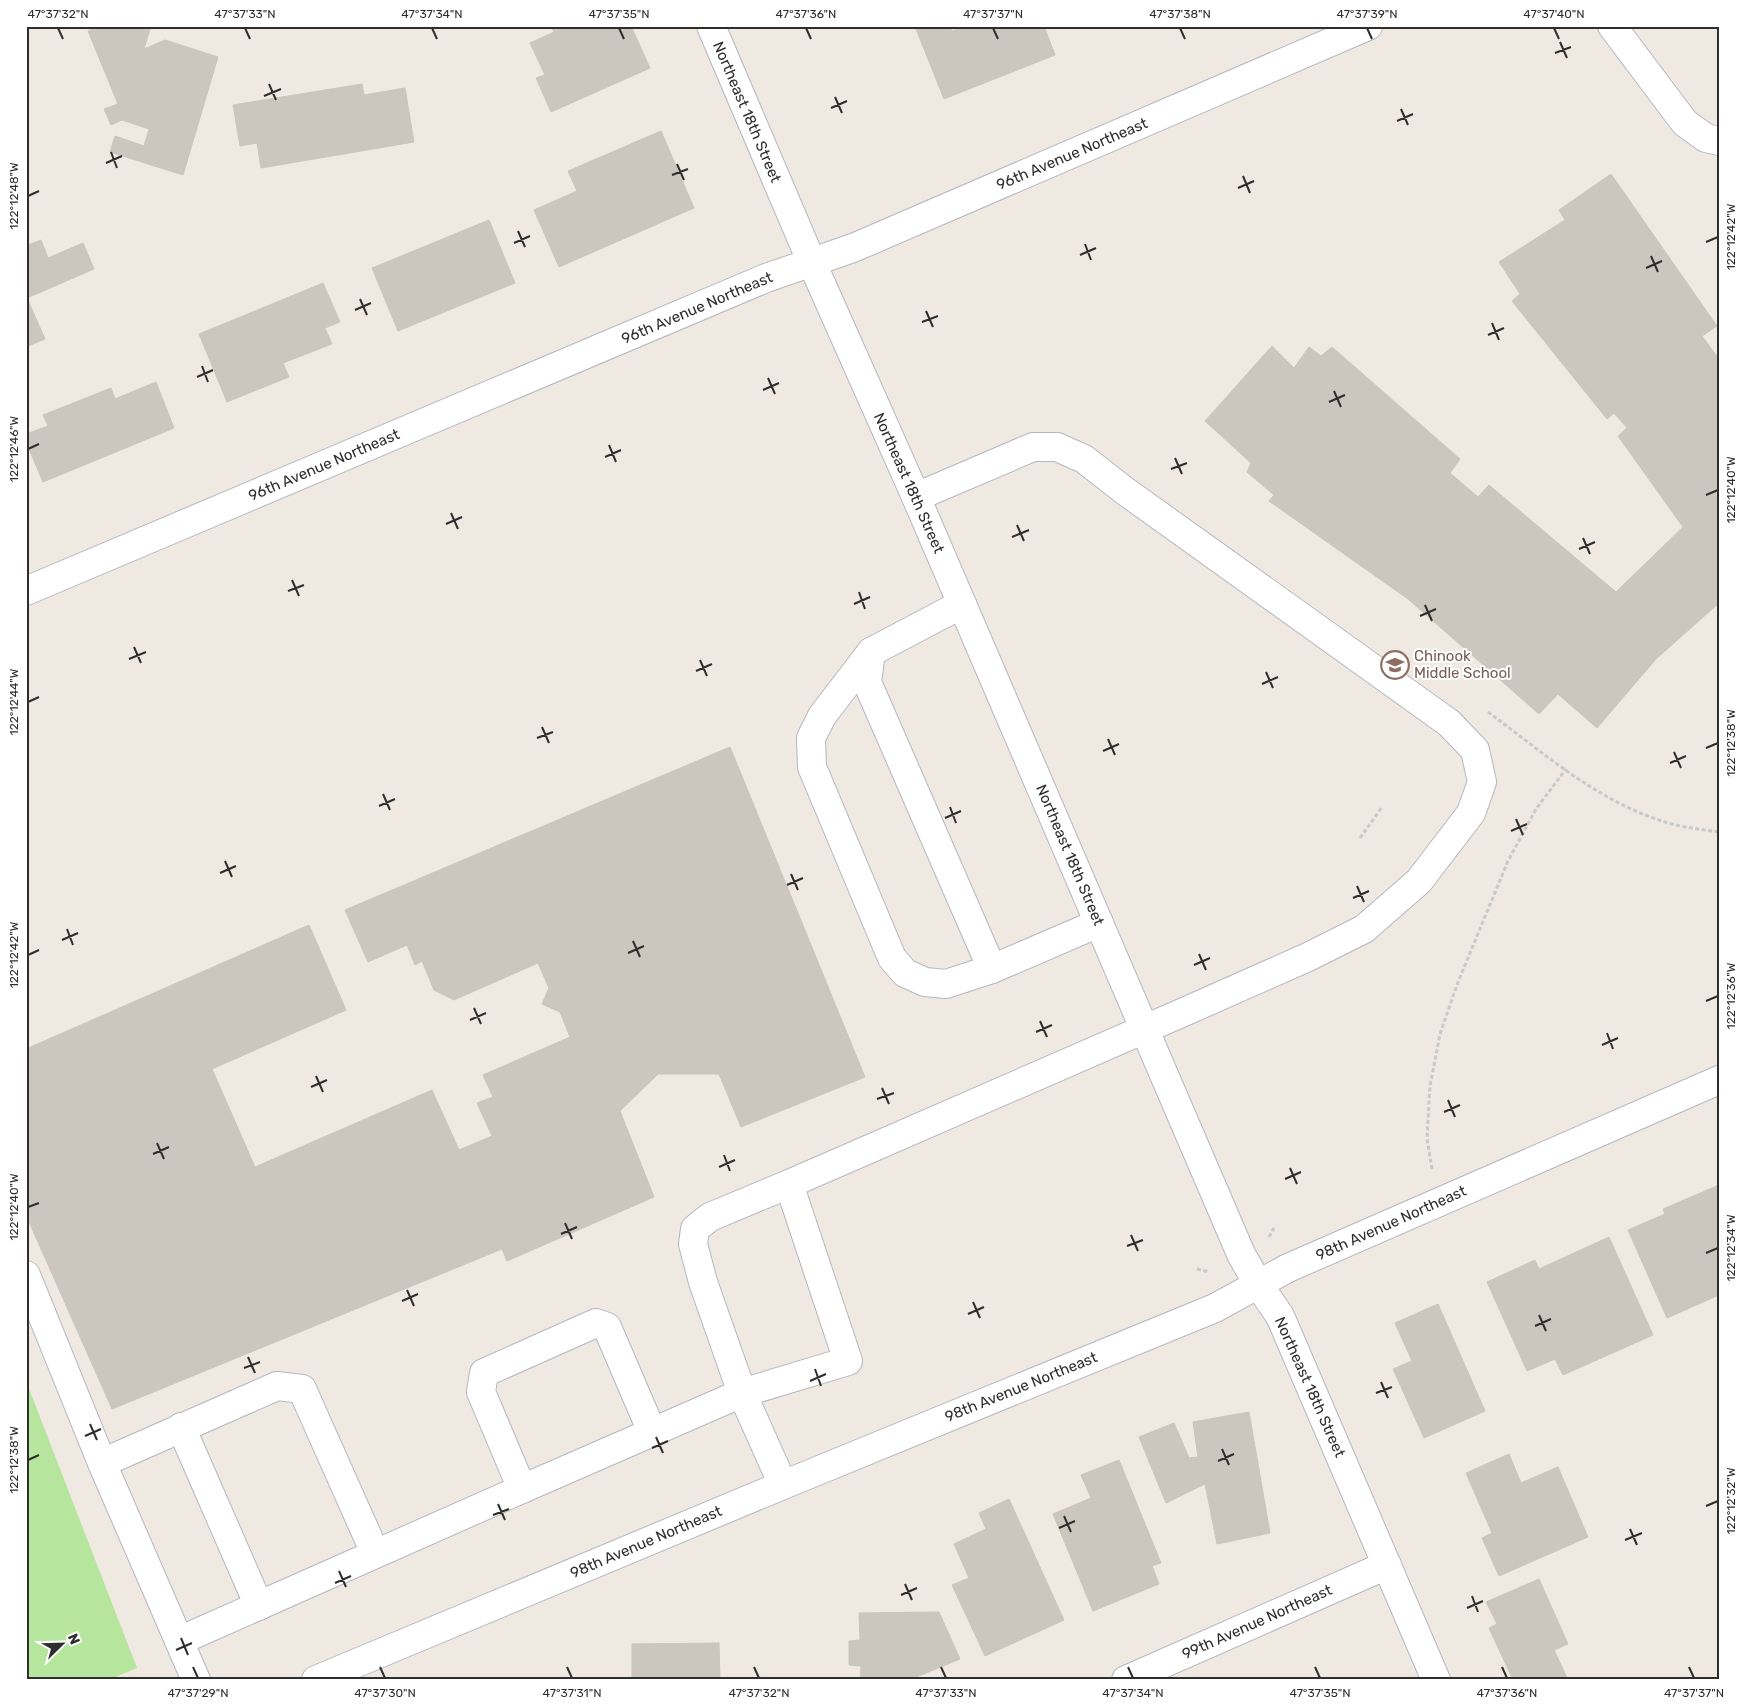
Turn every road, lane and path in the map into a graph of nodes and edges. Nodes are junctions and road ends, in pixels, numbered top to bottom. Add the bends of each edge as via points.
1 (711, 26) edge
2 (1368, 26) edge
3 (1612, 26) edge
4 (1719, 141) edge
5 (812, 263) junction
6 (916, 497) junction
7 (26, 591) edge
8 (962, 604) junction
9 (871, 652) junction
10 (1485, 710) dead end
11 (1566, 769) junction
12 (1382, 806) dead end
13 (1719, 832) edge
14 (1360, 838) dead end
15 (1099, 923) junction
16 (992, 969) junction
17 (1144, 1029) junction
18 (1719, 1080) edge
19 (1432, 1170) dead end
20 (789, 1184) junction
21 (1274, 1228) dead end
22 (1269, 1237) dead end
23 (1197, 1268) dead end
24 (1209, 1272) dead end
25 (26, 1275) edge
26 (1258, 1284) junction
27 (742, 1394) junction
28 (181, 1428) junction
29 (652, 1432) junction
30 (102, 1463) junction
31 (783, 1485) junction
32 (522, 1489) junction
33 (375, 1553) junction
34 (1387, 1565) junction
35 (259, 1606) junction
36 (178, 1641) junction
37 (196, 1680) edge
38 (316, 1680) edge
39 (1126, 1680) edge
40 (1436, 1680) edge

1 - 5 street, Northeast 18th Street
2 - 5 street, 96th Avenue Northeast
3 - 4 street via 1685,123 1706,138
5 - 6 street, Northeast 18th Street
5 - 7 street, 96th Avenue Northeast via 766,278
6 - 8 street, Northeast 18th Street
6 - 17 street via 1033,447 1057,448 1084,459 1449,723 1475,750 1482,782 1471,813 1419,881 1364,929
8 - 9 street
8 - 15 street, Northeast 18th Street
9 - 16 street via 867,682
9 - 16 street via 822,716 811,738 815,775 892,958 905,973 925,982 946,984
10 - 11 path
11 - 13 path via 1591,787 1659,820
11 - 19 path via 1536,809 1508,861 1440,1034 1428,1104 1427,1139
12 - 14 path
15 - 16 street
15 - 17 street, Northeast 18th Street
17 - 20 street
17 - 26 street, Northeast 18th Street via 1241,1254
18 - 26 street, 98th Avenue Northeast
20 - 27 street via 710,1217 695,1229 693,1244 703,1282
20 - 27 street via 848,1361
21 - 22 path
23 - 24 path
25 - 30 street
26 - 31 street, 98th Avenue Northeast via 1215,1308
26 - 34 street, Northeast 18th Street via 1280,1316
27 - 29 street
27 - 31 street
28 - 30 street
28 - 33 street via 278,1386 302,1389
28 - 35 street
29 - 32 street
29 - 32 street via 607,1327 596,1322 484,1373 481,1392
30 - 36 street
31 - 38 street, 98th Avenue Northeast
32 - 33 street
33 - 35 street
34 - 39 street, 99th Avenue Northeast
34 - 40 street, Northeast 18th Street
35 - 36 street
36 - 37 street

